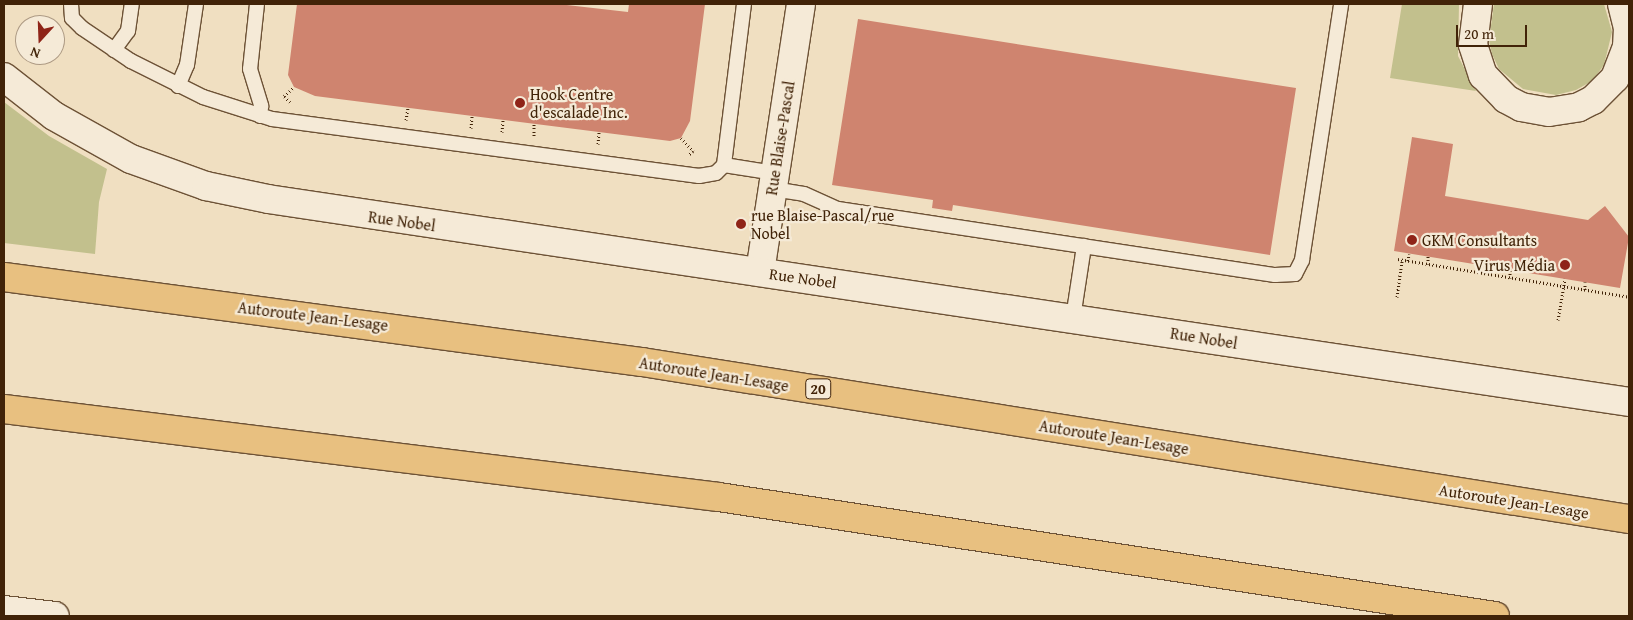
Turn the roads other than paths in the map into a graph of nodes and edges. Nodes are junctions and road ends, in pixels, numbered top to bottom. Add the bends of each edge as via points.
1 (71, 4) edge
2 (132, 4) edge
3 (196, 4) edge
4 (257, 4) edge
5 (744, 4) edge
6 (801, 4) edge
7 (1342, 4) edge
8 (1478, 4) edge
9 (1626, 12) edge
10 (114, 50) junction
11 (4, 77) edge
12 (178, 86) junction
13 (260, 116) junction
14 (724, 165) junction
15 (774, 181) junction
16 (1084, 246) junction
17 (760, 272) junction
18 (4, 277) edge
19 (1074, 318) junction
20 (1629, 402) edge
21 (4, 409) edge
22 (1629, 519) edge
23 (9, 612) edge
24 (55, 616) edge
25 (1494, 616) edge

1 - 10 lane via 72,18
2 - 10 lane via 128,31
3 - 12 lane via 187,65
4 - 13 lane via 250,69 261,106
5 - 14 lane
6 - 15 street, Rue Blaise-Pascal
7 - 16 lane via 1302,260 1295,274 1276,275
8 - 9 street via 1473,44 1483,75 1506,99 1521,107 1549,112 1564,111 1593,100 1615,78 1627,47
10 - 12 lane
11 - 17 street, Rue Nobel via 33,102 105,146 153,168 206,186 358,214
12 - 13 lane
13 - 14 lane via 301,125 699,176 716,173
14 - 15 lane
15 - 16 lane via 838,209
15 - 17 street, Rue Blaise-Pascal
16 - 19 lane
17 - 19 street, Rue Nobel
18 - 22 highway, Autoroute Jean-Lesage / 20 via 642,362
19 - 20 street, Rue Nobel
21 - 25 highway via 719,497
23 - 24 street

